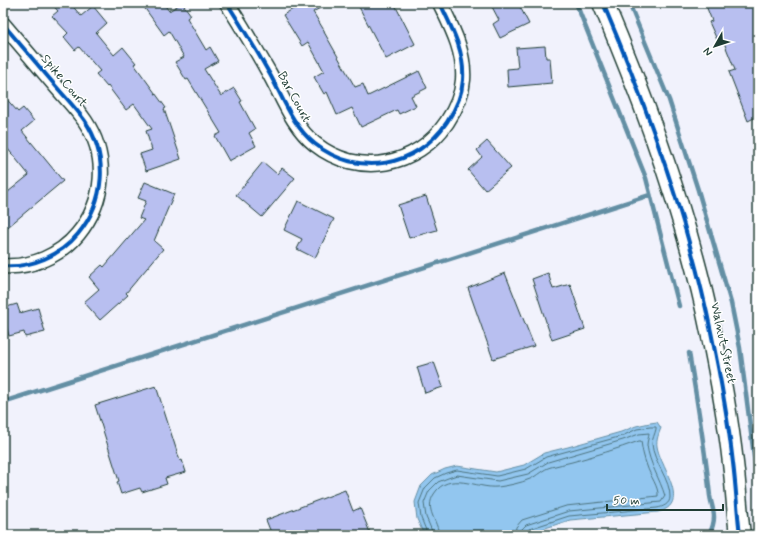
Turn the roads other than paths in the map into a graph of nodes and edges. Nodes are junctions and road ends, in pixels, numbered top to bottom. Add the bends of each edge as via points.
1 (228, 3) edge
2 (440, 3) edge
3 (603, 3) edge
4 (3, 24) edge
5 (3, 266) edge
6 (740, 535) edge

1 - 2 street, Bar Court via 301,130 314,144 330,154 366,164 388,163 417,152 441,131 452,114 463,81 463,64 460,46
3 - 6 street, Walnut Street via 631,68 656,137 696,270 724,398
4 - 5 street, Spike Court via 85,120 96,141 102,176 93,210 82,229 66,246 37,262

